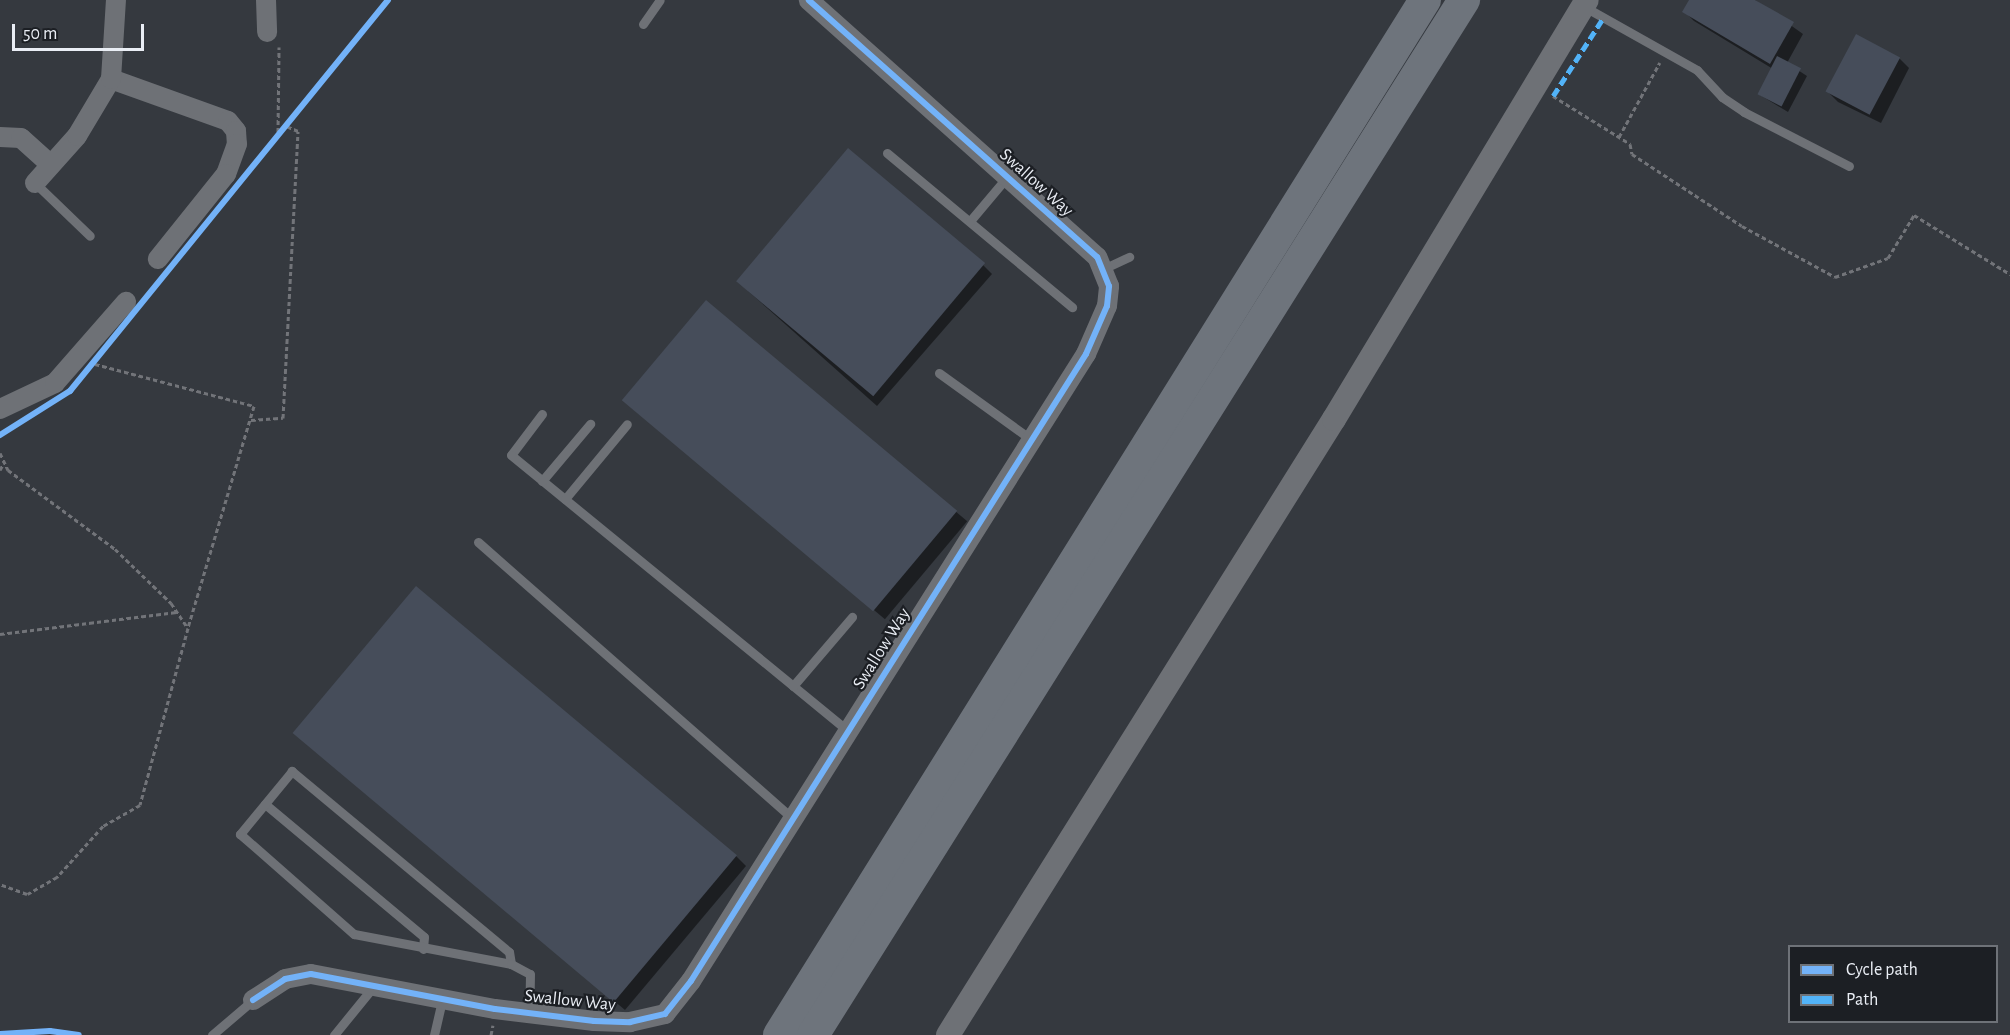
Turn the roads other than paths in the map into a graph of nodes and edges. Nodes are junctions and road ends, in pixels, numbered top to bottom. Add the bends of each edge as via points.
1 (116, 0) edge
2 (266, 0) edge
3 (660, 0) edge
4 (809, 0) edge
5 (1425, 0) edge
6 (1464, 0) edge
7 (1585, 3) edge
8 (643, 24) dead end
9 (273, 34) road end
10 (111, 79) junction
11 (0, 137) edge
12 (887, 153) dead end
13 (51, 165) junction
14 (1849, 166) dead end
15 (1007, 177) junction
16 (34, 183) joint
17 (970, 221) junction
18 (90, 236) dead end
19 (1129, 256) dead end
20 (158, 259) dead end
21 (1103, 268) junction
22 (126, 302) dead end
23 (1072, 307) dead end
24 (939, 373) dead end
25 (0, 409) edge
26 (542, 414) dead end
27 (590, 424) dead end
28 (627, 424) dead end
29 (1032, 440) junction
30 (542, 481) junction
31 (565, 499) junction
32 (478, 542) dead end
33 (852, 617) dead end
34 (793, 686) junction
35 (849, 731) junction
36 (265, 804) junction
37 (793, 819) junction
38 (423, 949) junction
39 (511, 964) junction
40 (374, 986) junction
41 (442, 999) junction
42 (253, 1000) joint
43 (529, 1013) junction
44 (212, 1035) edge
45 (334, 1035) edge
46 (434, 1035) edge
47 (778, 1035) edge
48 (813, 1035) edge
49 (948, 1035) edge

1 - 10 street
2 - 9 street
3 - 8 lane
4 - 15 street, Swallow Way
5 - 47 highway
6 - 48 highway
7 - 14 lane via 1697,70 1722,97 1744,112
7 - 49 street via 1327,429
10 - 13 street via 96,110
10 - 20 street via 228,121 236,131 237,144 226,174
11 - 13 street via 21,138
12 - 17 lane
13 - 16 street
15 - 17 lane
15 - 21 street, Swallow Way via 1097,257
16 - 18 lane
17 - 23 lane
19 - 21 lane
21 - 29 street, Swallow Way via 1109,286 1102,322
22 - 25 street via 56,383
24 - 29 lane
26 - 30 lane via 511,455
27 - 30 lane
28 - 31 lane
29 - 35 street, Swallow Way
30 - 31 lane
31 - 34 lane
32 - 37 lane
33 - 34 lane
34 - 35 lane
35 - 37 street, Swallow Way
36 - 38 lane via 424,937
36 - 38 lane via 240,834 354,933
36 - 39 lane via 292,771 509,952
37 - 43 street, Swallow Way via 691,981 665,1014 630,1022
38 - 39 lane
39 - 43 lane via 530,974
40 - 41 street, Swallow Way
40 - 42 street, Swallow Way via 311,974 285,979
40 - 45 lane
41 - 43 street, Swallow Way
41 - 46 lane
42 - 44 lane

